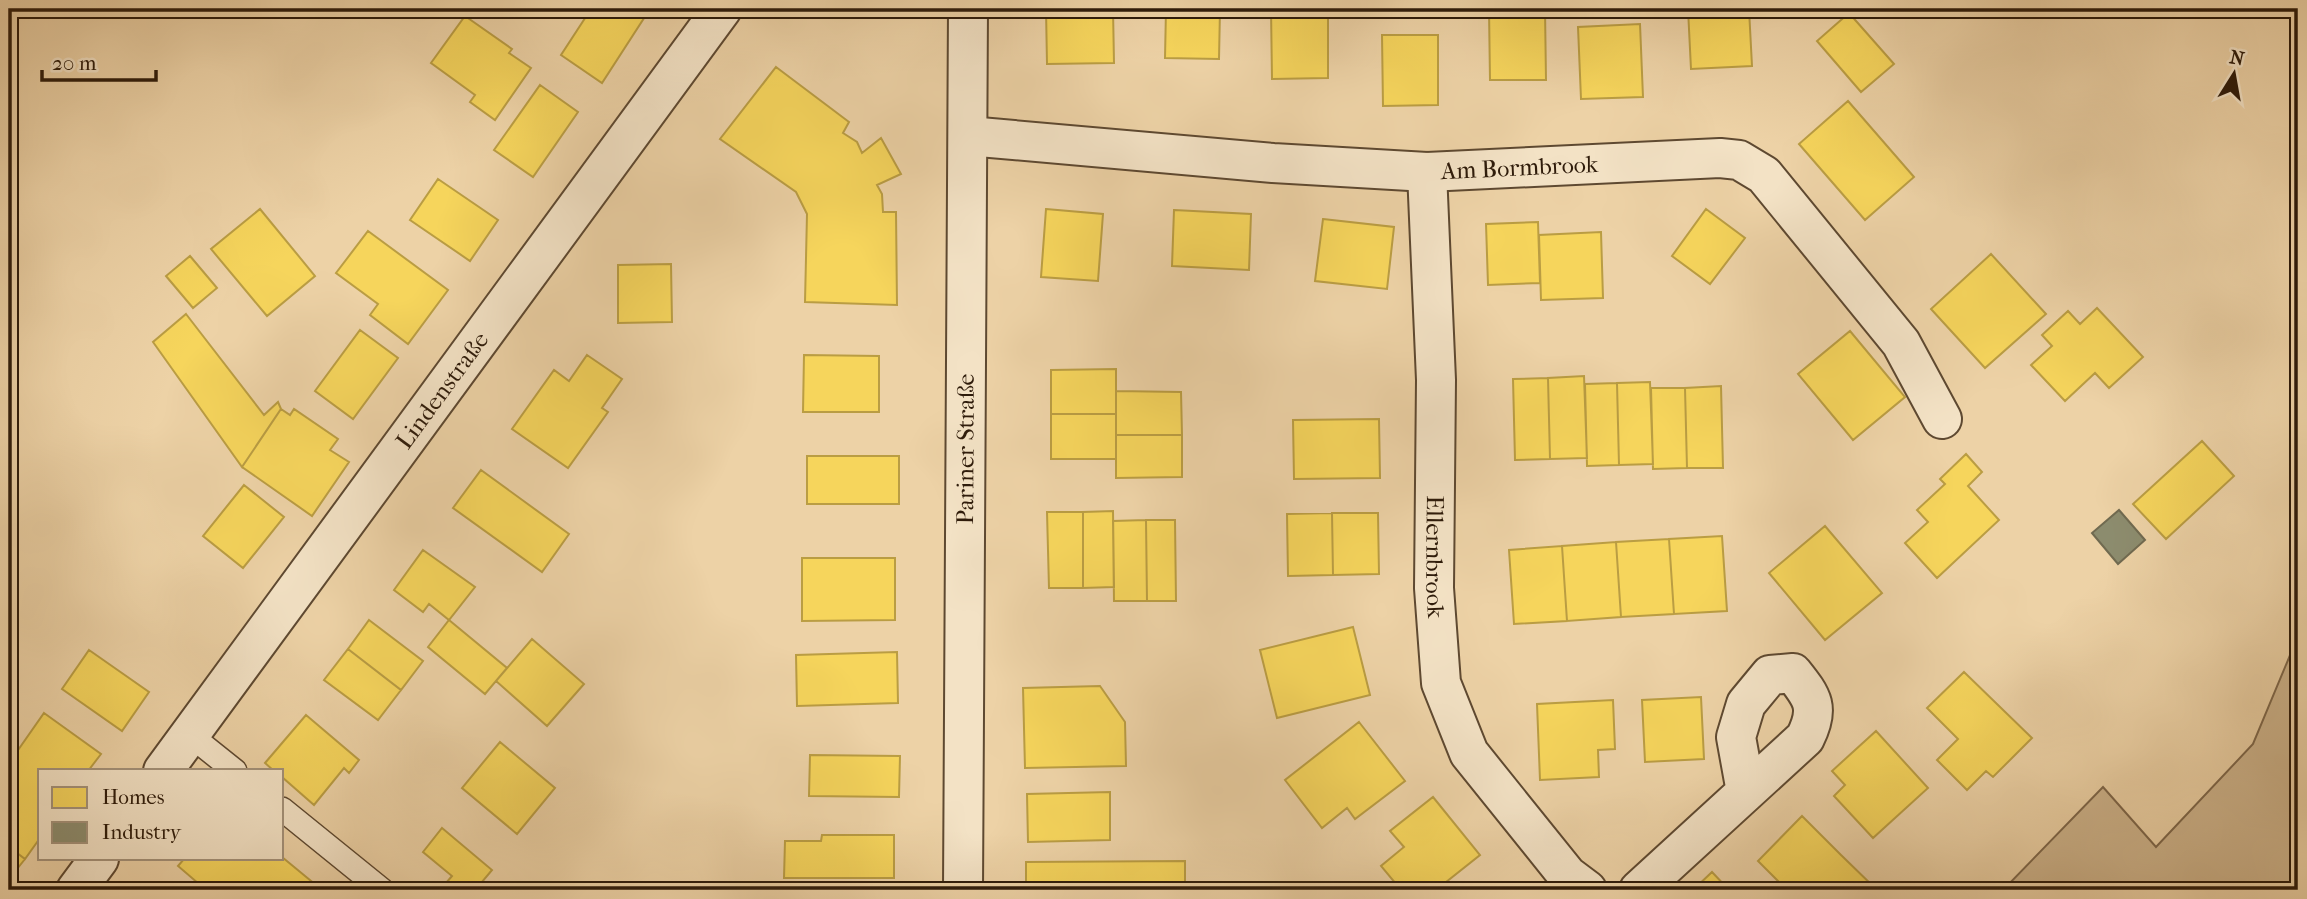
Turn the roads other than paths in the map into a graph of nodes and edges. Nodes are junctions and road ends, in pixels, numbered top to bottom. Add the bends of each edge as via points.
1 (722, 9) edge
2 (968, 9) edge
3 (968, 136) junction
4 (1427, 172) junction
5 (1942, 419) dead end
6 (190, 735) junction
7 (164, 769) edge
8 (232, 769) edge
9 (1746, 792) dead end
10 (284, 811) edge
11 (98, 860) edge
12 (76, 890) edge
13 (382, 890) edge
14 (964, 890) edge
15 (1587, 890) edge
16 (1639, 890) edge

1 - 6 street, Lindenstraße
2 - 3 street, Pariner Straße
3 - 4 street, Am Bormbrook
3 - 14 street, Pariner Straße
4 - 5 street, Am Bormbrook via 1739,160 1764,175 1901,343
4 - 15 street, Ellernbrook via 1436,380 1434,588 1441,683 1469,753 1567,875
6 - 7 street, Lindenstraße
6 - 8 lane
9 - 16 street
10 - 13 lane
11 - 12 street

